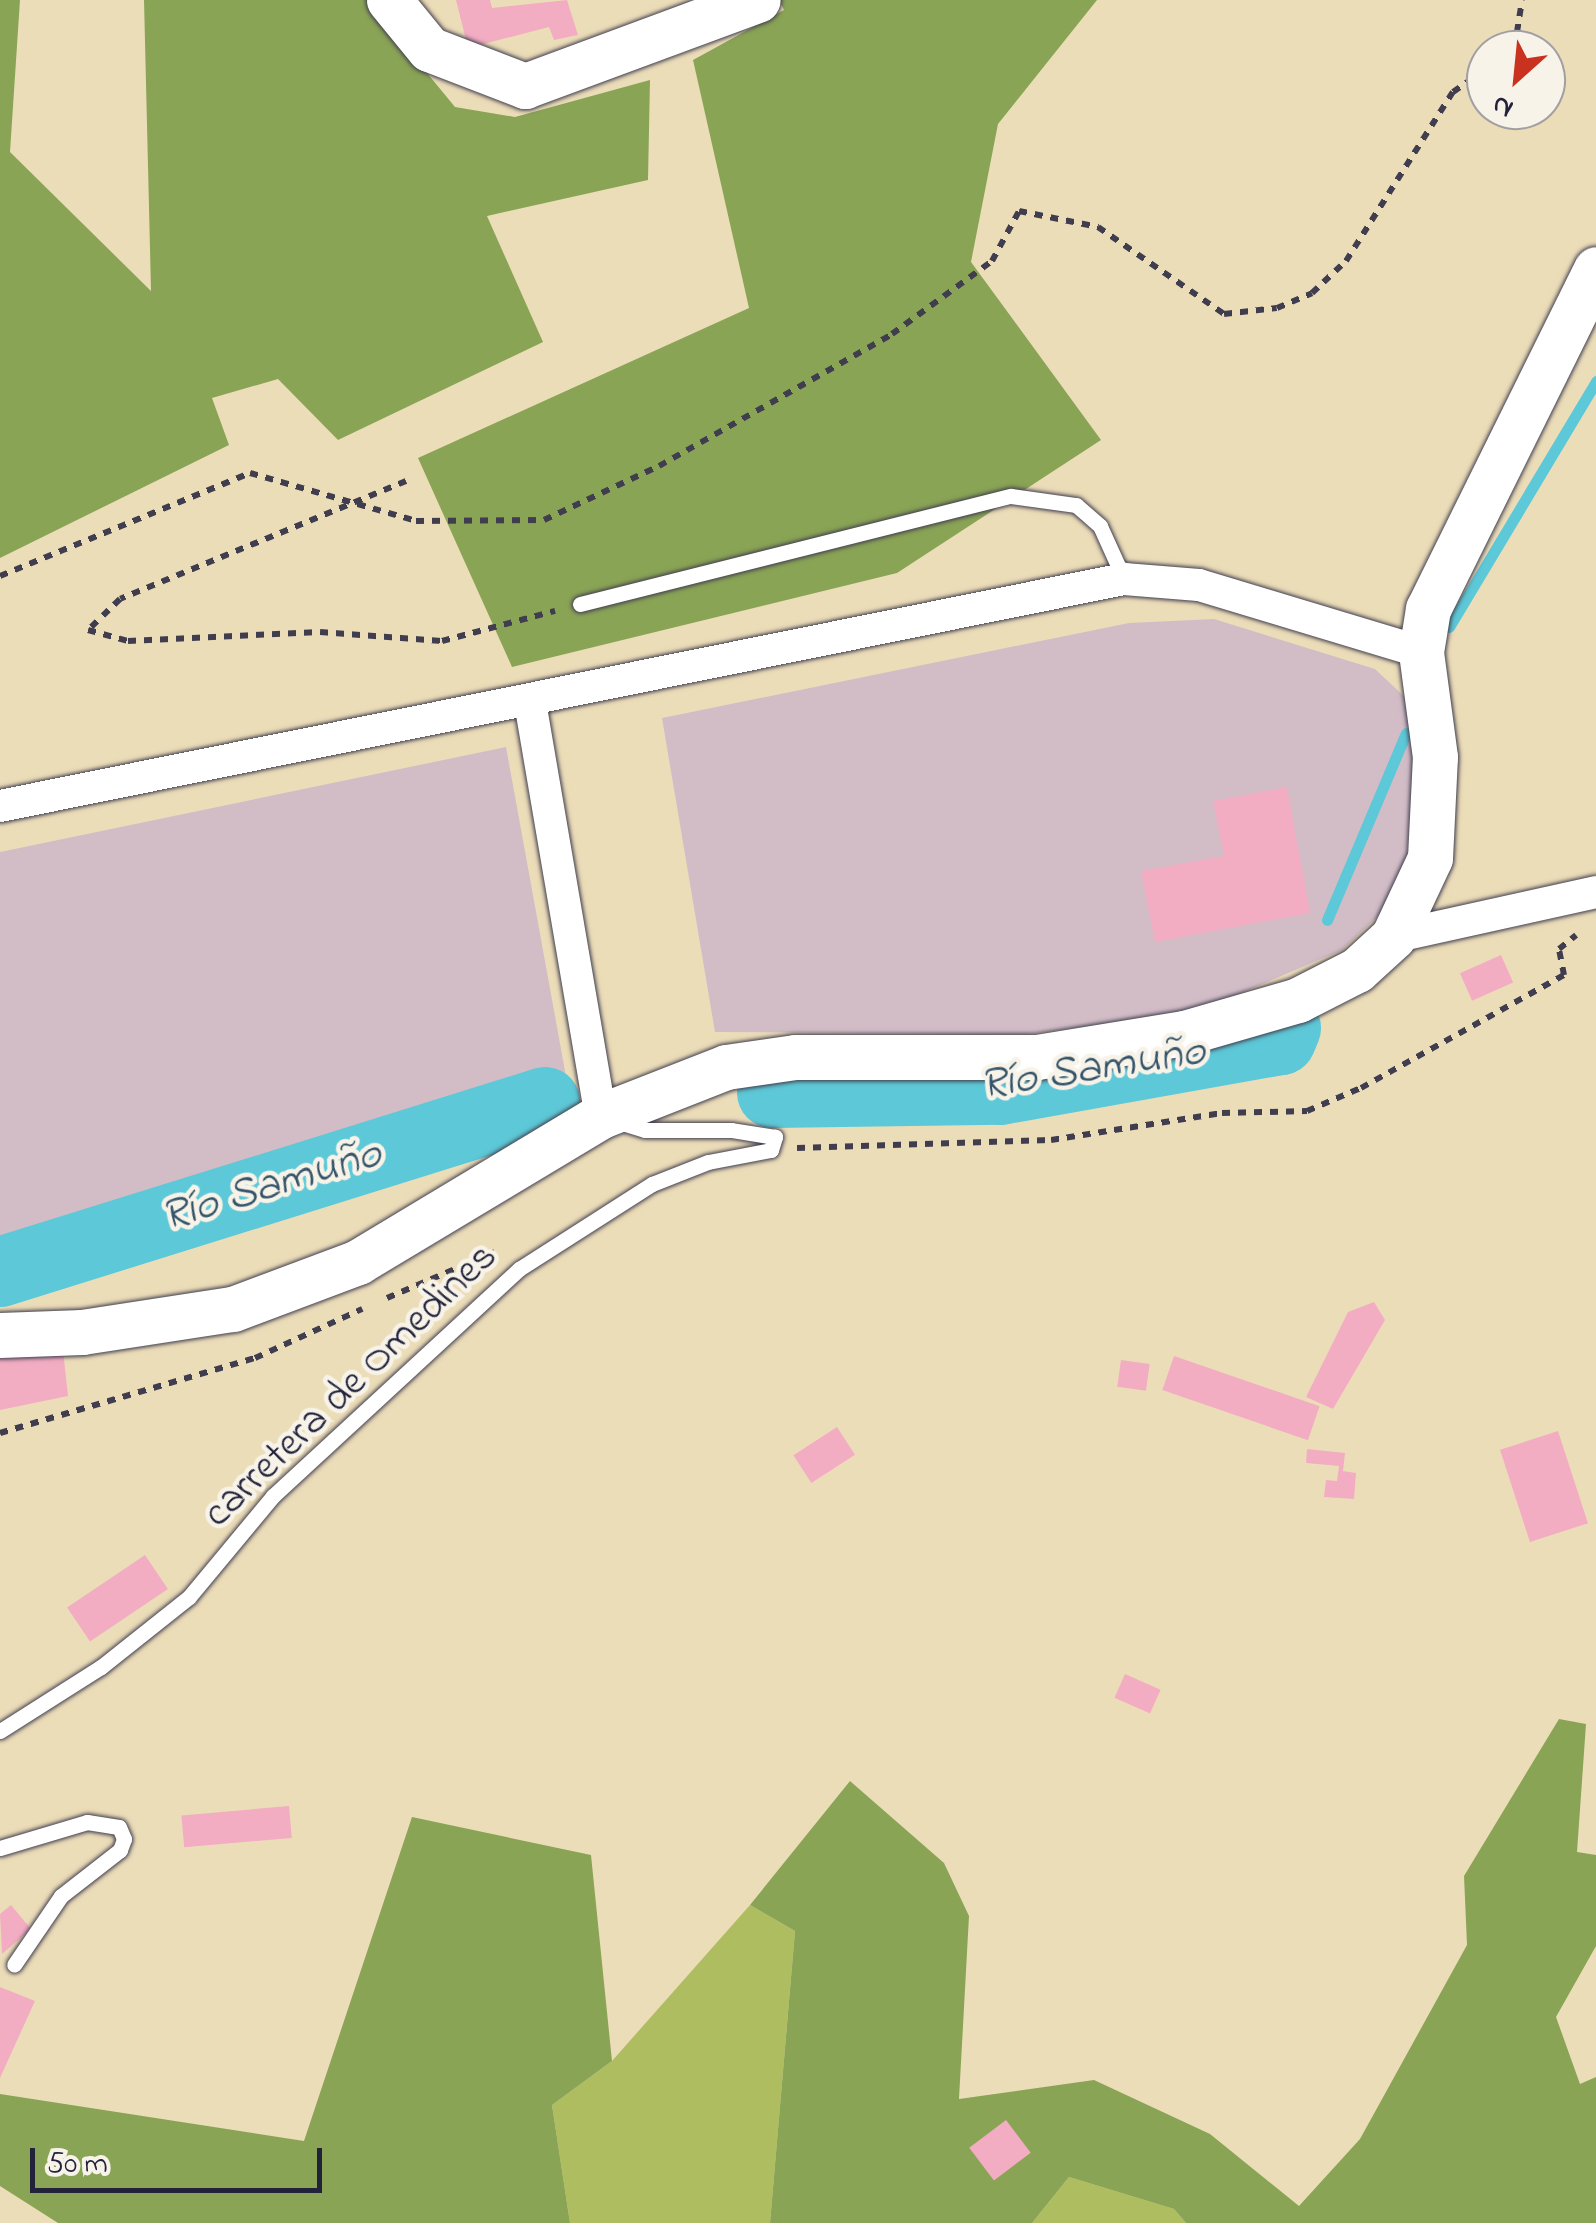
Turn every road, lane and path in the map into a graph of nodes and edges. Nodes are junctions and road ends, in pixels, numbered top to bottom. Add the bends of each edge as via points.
1 (389, 0) edge
2 (758, 0) edge
3 (1522, 0) edge
4 (1516, 30) edge
5 (1466, 83) edge
6 (1596, 269) edge
7 (406, 482) dead end
8 (354, 499) junction
9 (0, 576) edge
10 (1124, 579) junction
11 (580, 604) joint
12 (1421, 652) junction
13 (530, 702) junction
14 (0, 806) edge
15 (1596, 892) edge
16 (1393, 937) junction
17 (1559, 949) dead end
18 (601, 1116) junction
19 (771, 1150) junction
20 (0, 1336) edge
21 (0, 1731) edge
22 (0, 1848) edge
23 (14, 1965) dead end

1 - 2 street via 429,49 525,86
3 - 4 path
5 - 8 path via 1453,92 1346,261 1312,292 1277,308 1224,314 1098,227 1018,211 992,261 892,334 659,466 544,520 416,521
6 - 12 street via 1448,560 1428,608
7 - 8 path
8 - 9 path via 250,473
8 - 11 path via 120,599 88,630 128,641 320,632 442,641
10 - 11 lane via 1100,526 1076,505 1011,496
10 - 12 street via 1199,585
10 - 13 street
12 - 16 street via 1437,814 1430,858
13 - 14 street
13 - 18 street
15 - 16 street
16 - 18 street via 1358,970 1298,1000 1184,1033 1037,1057 795,1057 743,1064
17 - 19 path via 1564,975 1360,1088 1307,1110 1222,1113 1051,1140
18 - 19 lane via 645,1130 758,1133 774,1138
18 - 20 street via 358,1262 234,1309 82,1332
19 - 21 lane, carretera de Omedines via 708,1162 652,1184 519,1269 273,1496 189,1597 100,1667
22 - 23 lane via 87,1822 118,1827 124,1838 120,1850 60,1896

